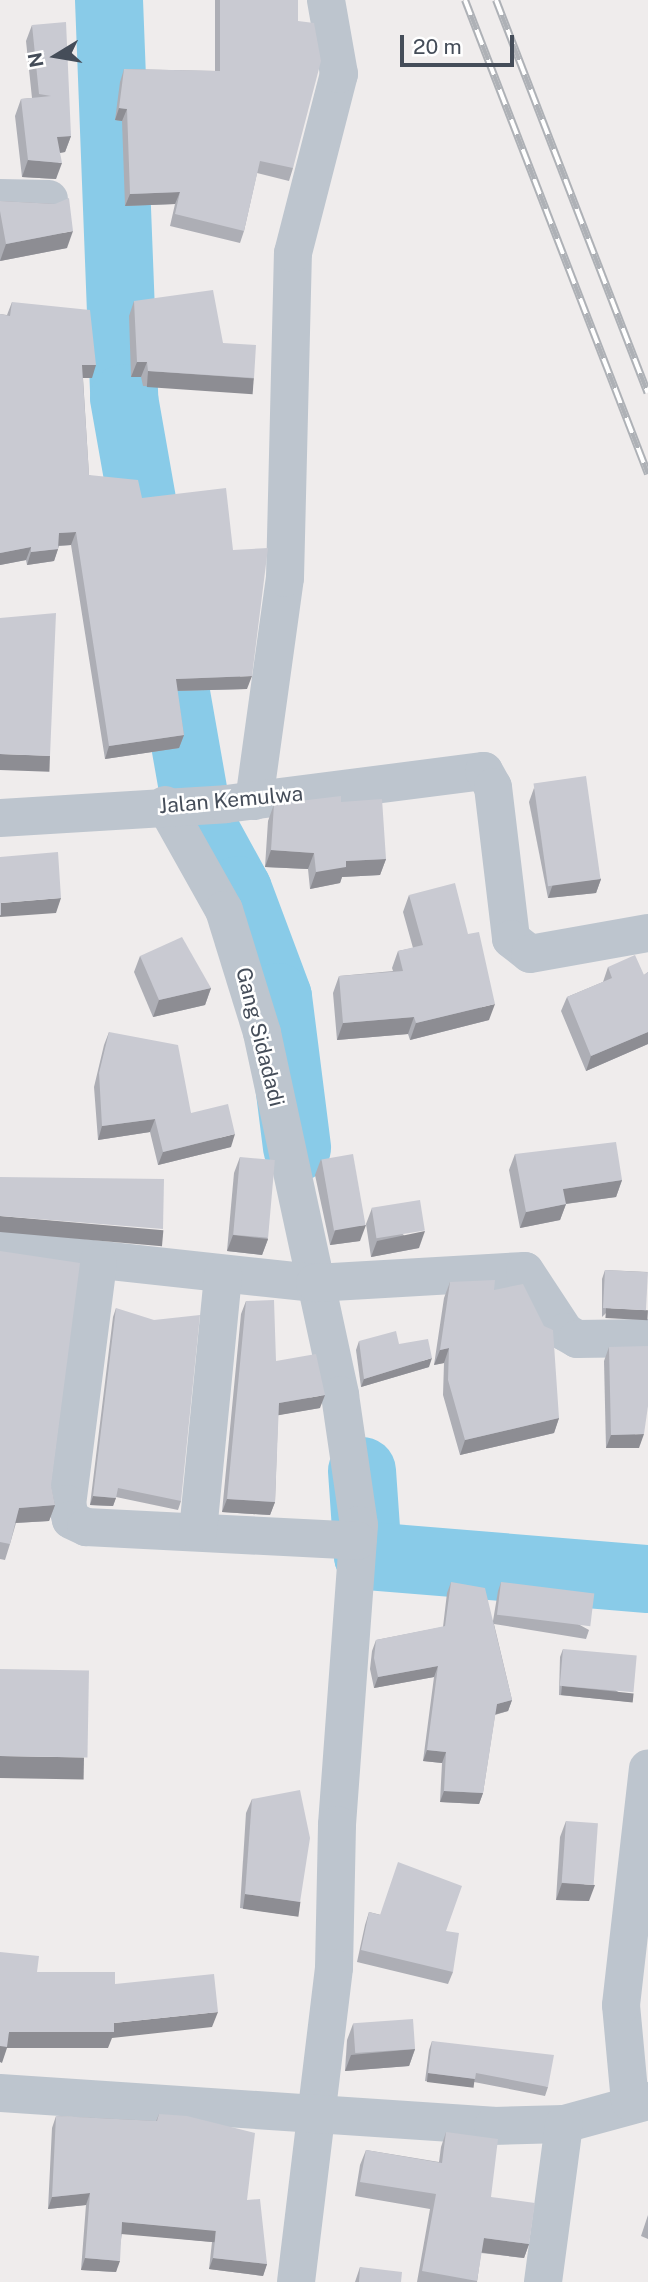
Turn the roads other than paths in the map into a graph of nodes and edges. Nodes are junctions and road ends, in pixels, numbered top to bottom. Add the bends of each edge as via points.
1 (326, 0) edge
2 (0, 198) edge
3 (49, 199) dead end
4 (240, 803) junction
5 (165, 805) junction
6 (0, 818) edge
7 (648, 933) edge
8 (0, 1249) edge
9 (98, 1263) junction
10 (223, 1275) junction
11 (324, 1282) junction
12 (648, 1338) edge
13 (198, 1531) junction
14 (358, 1541) junction
15 (648, 1769) edge
16 (0, 2092) edge
17 (639, 2101) edge
18 (318, 2113) junction
19 (564, 2124) junction
20 (296, 2282) edge
21 (543, 2282) edge

1 - 4 street via 339,74 293,253 285,578
2 - 3 street
4 - 5 street, Jalan Kemulwa
4 - 7 street, Jalan Kemulwa via 461,770 491,777 511,939 530,954
5 - 6 street, Jalan Kemulwa
5 - 11 street, Gang Sidadadi via 224,910
8 - 9 street
9 - 10 street
9 - 13 street via 67,1504 71,1520 86,1527
10 - 11 street
10 - 13 street
11 - 12 street via 524,1271 565,1332 577,1339
11 - 14 street, Gang Sidadadi
13 - 14 street
14 - 18 street, Gang Sidadadi via 337,1825 334,1968
15 - 17 street via 621,2005
16 - 18 street
17 - 19 street
18 - 19 street via 493,2126
18 - 20 street, Gang Sidadadi
19 - 21 street

